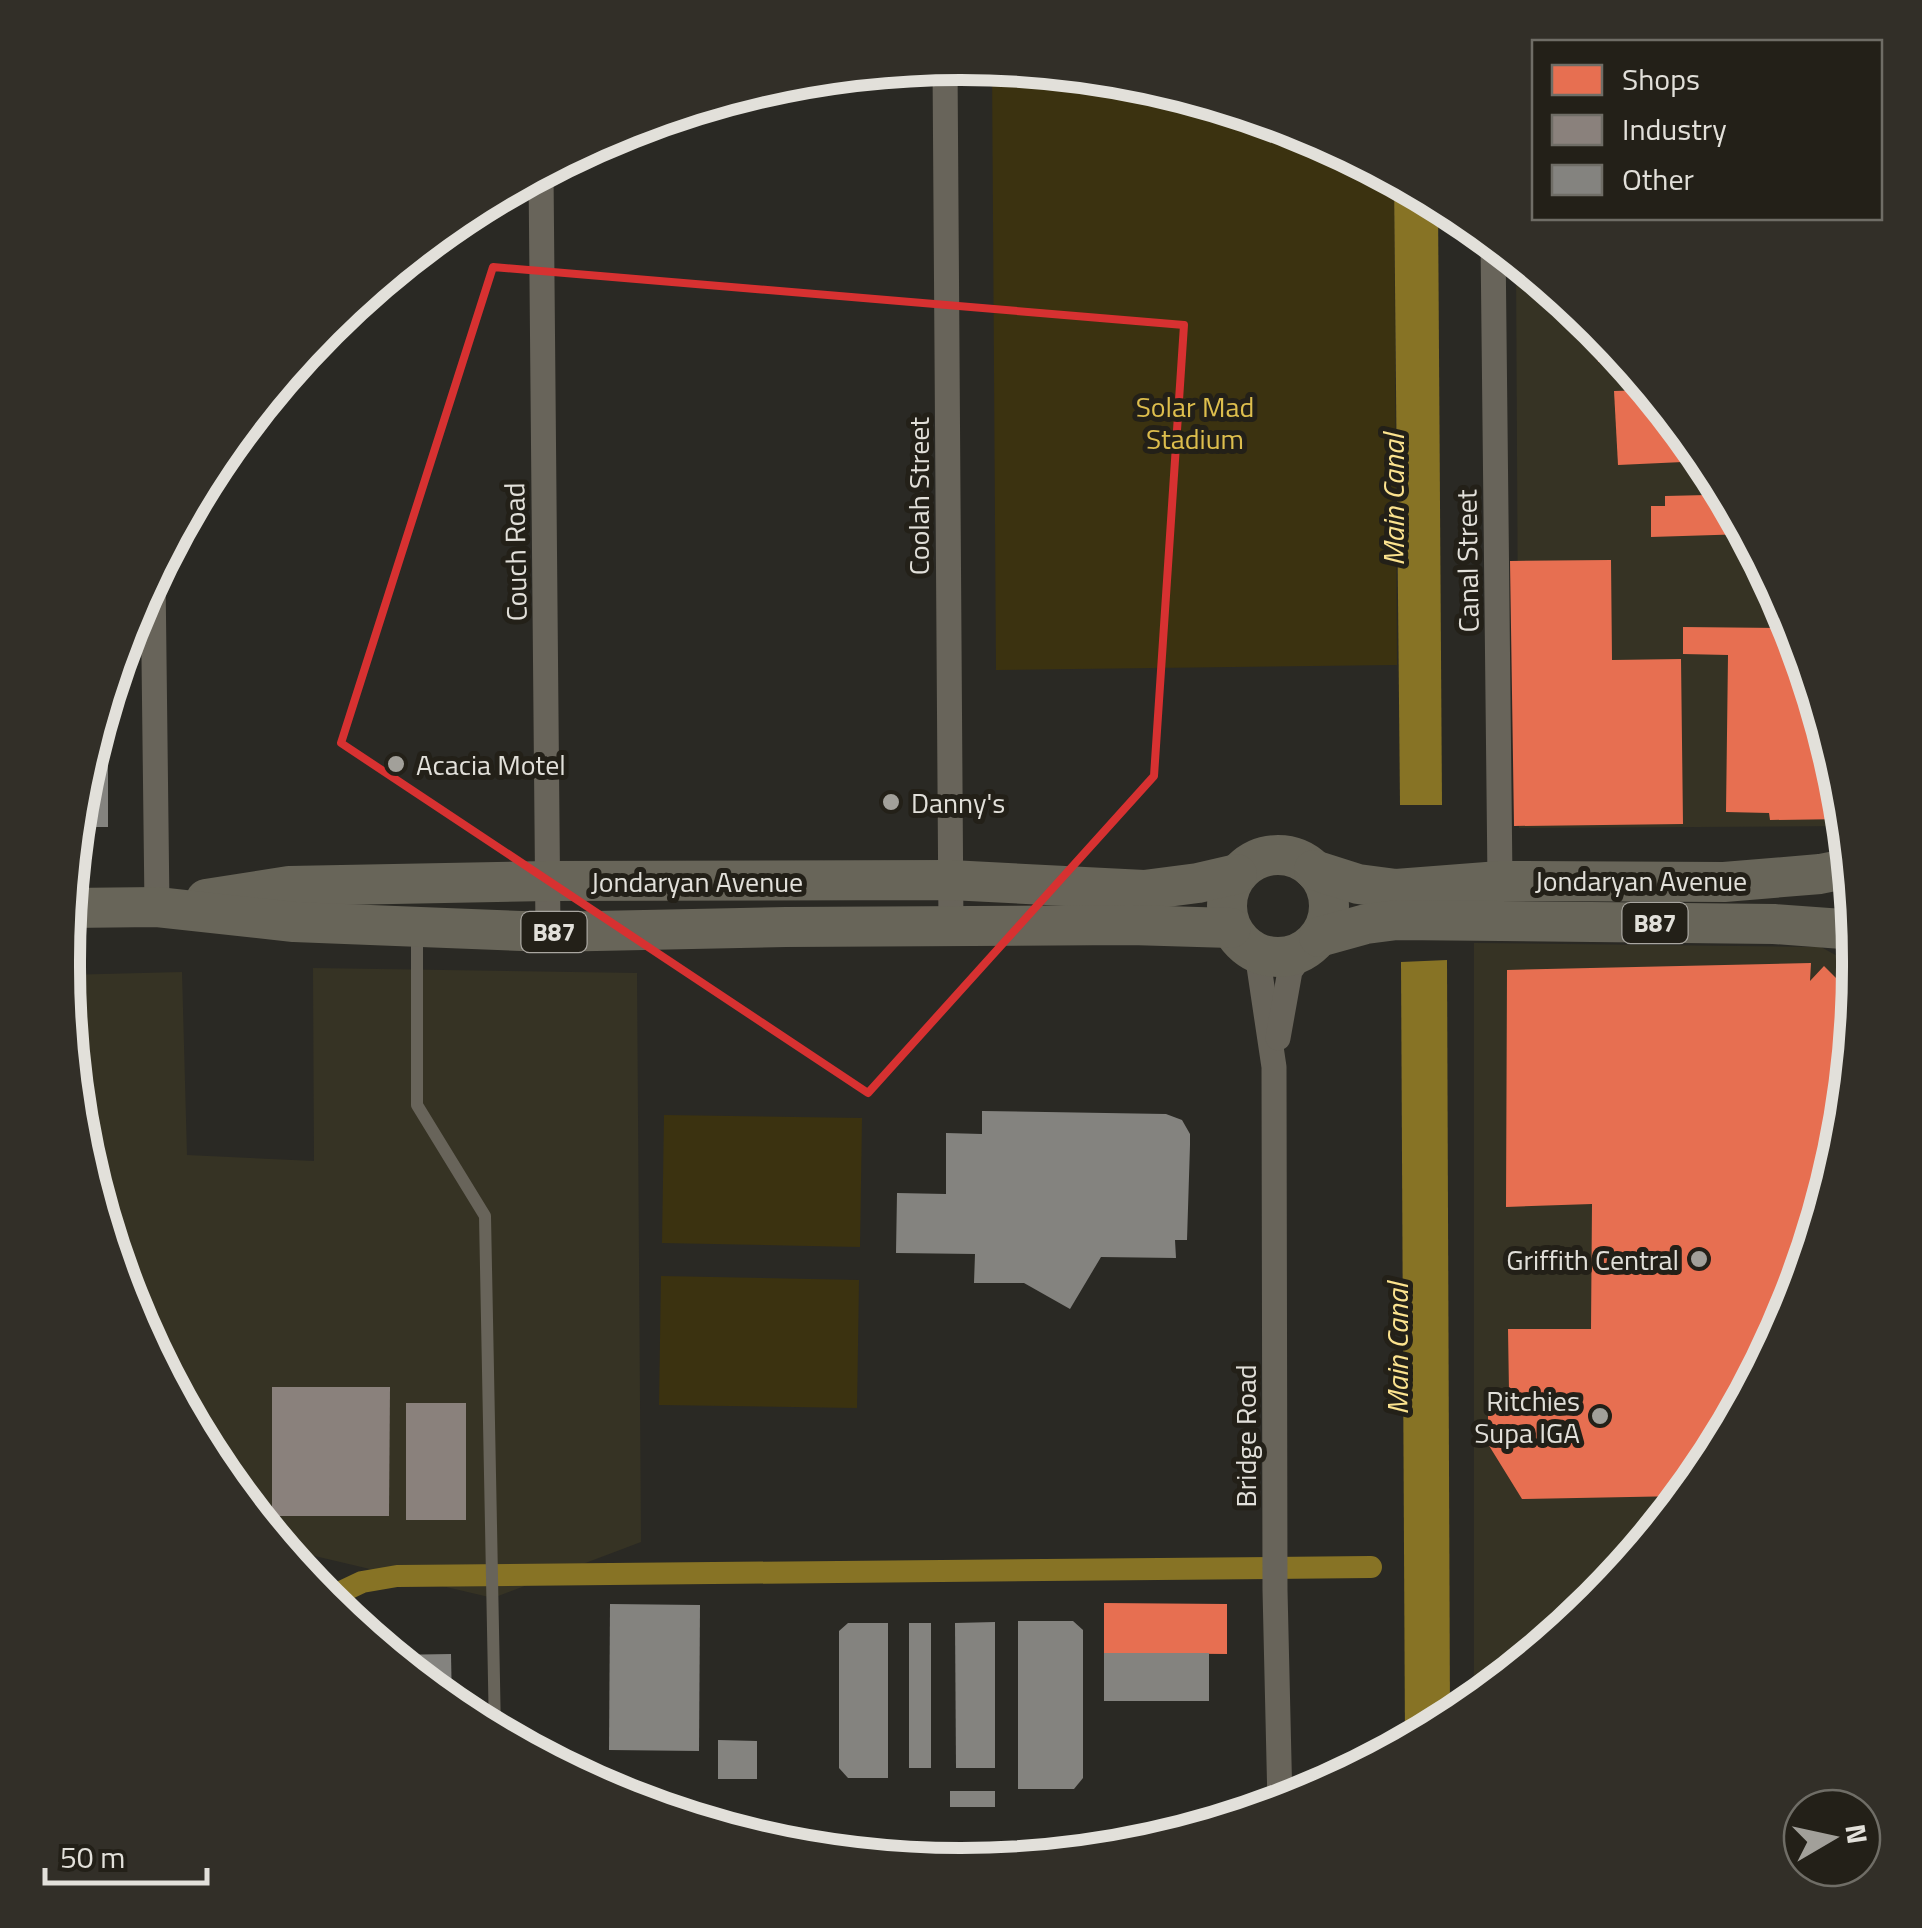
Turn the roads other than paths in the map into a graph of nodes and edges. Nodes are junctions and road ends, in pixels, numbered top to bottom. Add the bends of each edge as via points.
1 (946, 81) edge
2 (541, 187) edge
3 (1493, 259) edge
4 (153, 610) edge
5 (1314, 870) junction
6 (1837, 871) edge
7 (1238, 874) junction
8 (950, 880) junction
9 (548, 881) junction
10 (1500, 881) junction
11 (1452, 902) junction
12 (1396, 904) junction
13 (82, 908) edge
14 (157, 908) junction
15 (417, 927) junction
16 (951, 928) junction
17 (1841, 929) edge
18 (548, 932) junction
19 (1244, 941) junction
20 (1313, 943) junction
21 (1274, 1067) junction
22 (495, 1714) edge
23 (1280, 1788) edge

1 - 8 street, Coolah Street
2 - 9 street, Couch Road
3 - 10 street, Canal Street
4 - 14 street
5 - 7 main road, B87 via 1284,855 1266,856
5 - 12 main road, Jondaryan Avenue / B87
5 - 20 main road via 1329,910
6 - 10 main road, Jondaryan Avenue / B87 via 1724,882
7 - 8 main road, Jondaryan Avenue / B87 via 1144,890
7 - 19 main road via 1227,900
8 - 9 main road, Jondaryan Avenue / B87
8 - 16 street, Coolah Street
9 - 14 main road, Jondaryan Avenue / B87 via 290,886
9 - 18 street, Couch Road
10 - 11 main road, Jondaryan Avenue / B87
11 - 12 main road, Jondaryan Avenue / B87
11 - 17 main road, Jondaryan Avenue / B87
12 - 20 main road, Jondaryan Avenue / B87 via 1366,924
13 - 14 main road, Jondaryan Avenue / B87
14 - 15 main road, Jondaryan Avenue / B87
15 - 18 main road, Jondaryan Avenue / B87
15 - 22 lane via 417,1105 485,1216
16 - 18 main road, Jondaryan Avenue / B87
16 - 19 main road, Jondaryan Avenue / B87 via 1131,925
19 - 20 main road, B87 via 1274,958
19 - 21 street, Bridge Road
20 - 21 street, Bridge Road via 1290,971
21 - 23 street, Bridge Road

